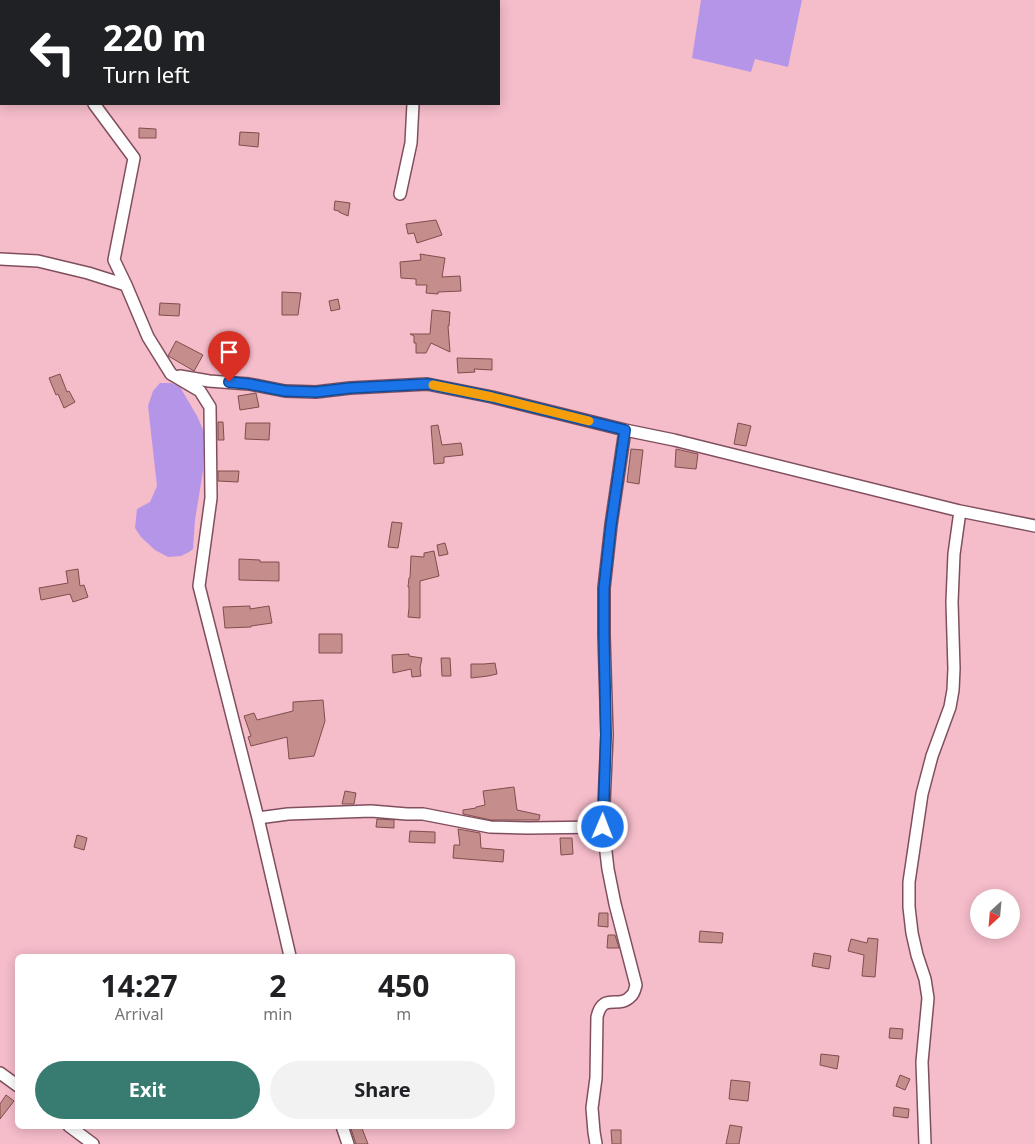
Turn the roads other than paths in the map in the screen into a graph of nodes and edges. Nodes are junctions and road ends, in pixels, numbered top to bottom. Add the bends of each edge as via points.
1 (95, 105) edge
2 (413, 105) edge
3 (400, 194) dead end
4 (0, 259) edge
5 (126, 285) junction
6 (171, 374) junction
7 (625, 430) junction
8 (960, 511) junction
9 (1035, 526) edge
10 (258, 818) junction
11 (603, 827) junction
12 (290, 954) edge
13 (0, 1073) edge
14 (15, 1084) edge
15 (73, 1129) edge
16 (343, 1129) edge
17 (93, 1144) edge
18 (348, 1144) edge
19 (596, 1144) edge
20 (925, 1144) edge

1 - 5 street via 134,158 114,260
2 - 3 street via 411,143
4 - 5 street via 38,261
5 - 6 street via 148,337
6 - 7 street via 300,392 428,384
6 - 10 street via 200,390 210,408 211,498 199,586
7 - 8 street
7 - 11 street via 604,588 606,735
8 - 9 street
8 - 20 street via 952,602 953,690 922,794 909,882 912,933 926,979 928,998 922,1062
10 - 11 street via 371,811 424,814 490,827
10 - 12 street
11 - 19 street via 615,904 636,985 631,997 601,1005 596,1017 596,1078 592,1108
13 - 14 street
15 - 17 street
16 - 18 street

